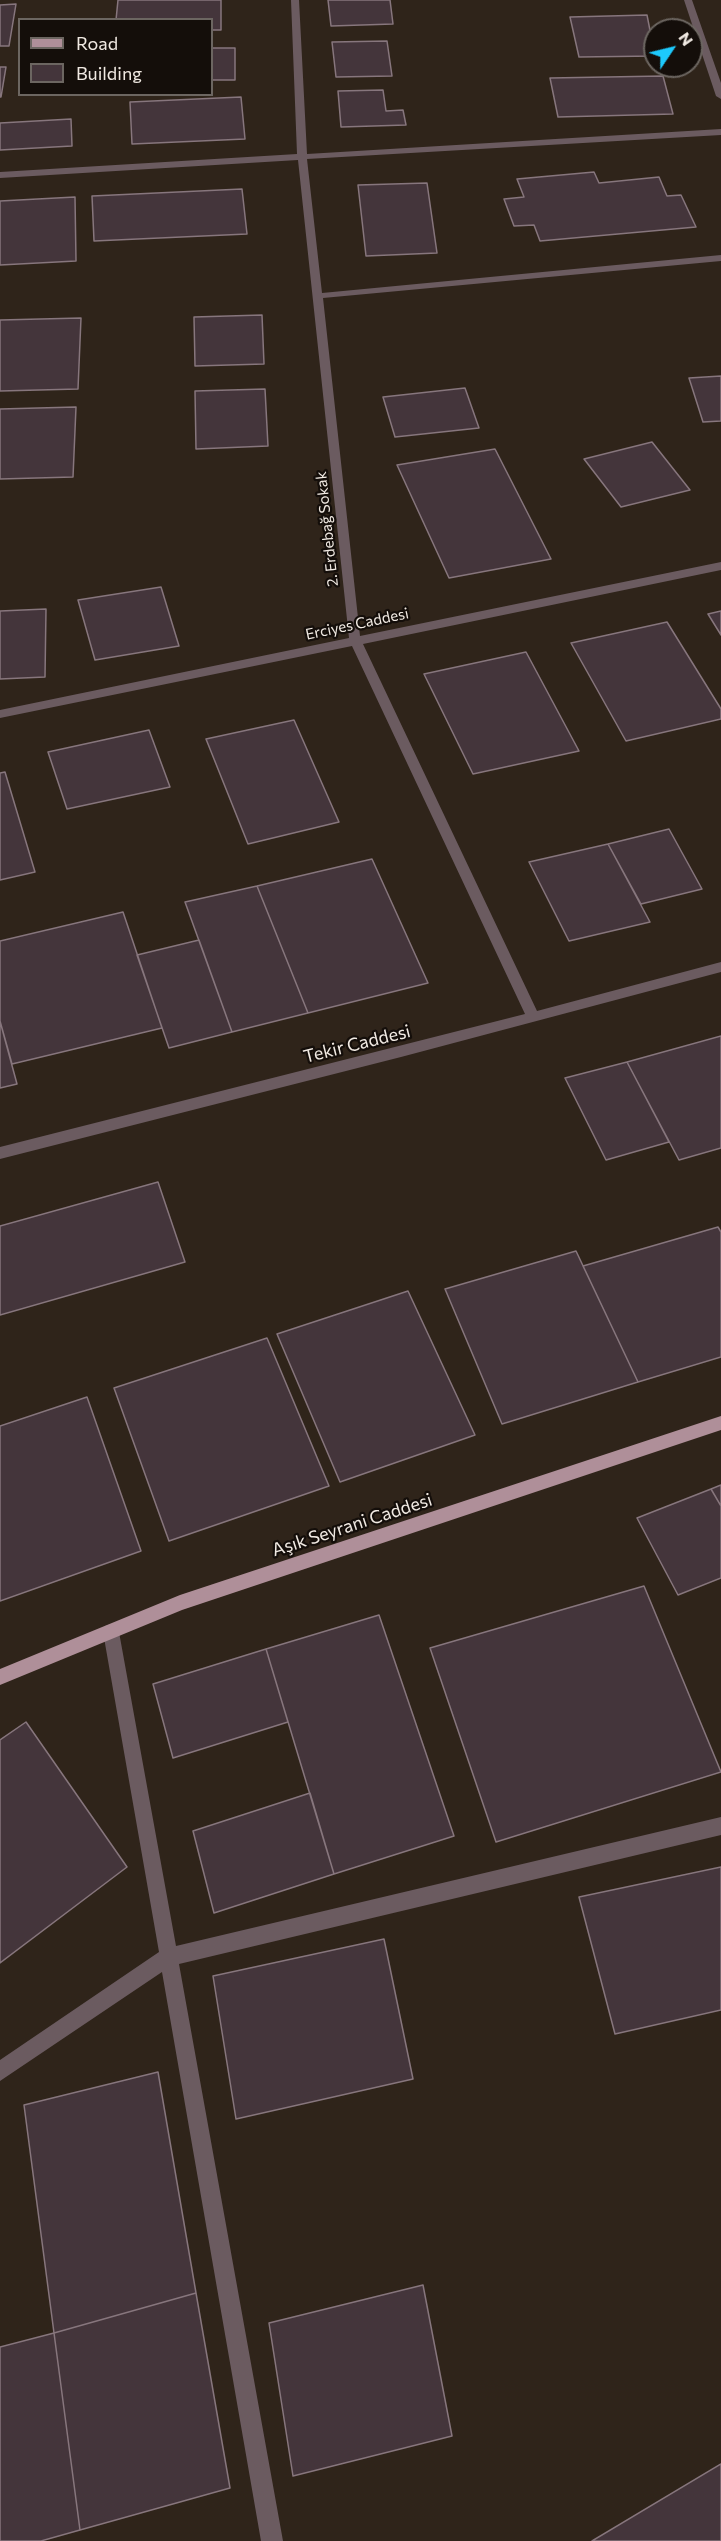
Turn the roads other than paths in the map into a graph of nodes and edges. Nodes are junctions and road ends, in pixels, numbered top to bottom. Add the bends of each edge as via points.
1 (295, 0) edge
2 (688, 0) edge
3 (721, 96) edge
4 (721, 132) edge
5 (302, 157) junction
6 (0, 175) edge
7 (721, 258) edge
8 (317, 296) junction
9 (721, 566) edge
10 (355, 640) junction
11 (0, 714) edge
12 (721, 967) edge
13 (533, 1017) junction
14 (0, 1153) edge
15 (721, 1423) edge
16 (111, 1632) junction
17 (0, 1677) edge
18 (721, 1826) edge
19 (168, 1957) junction
20 (0, 2071) edge
21 (272, 2541) edge

1 - 5 street, 2. Erdebağ Sokak
2 - 3 street
4 - 5 street
5 - 6 street
5 - 8 street, 2. Erdebağ Sokak
7 - 8 street
8 - 10 street, 2. Erdebağ Sokak
9 - 10 street, Erciyes Caddesi
10 - 11 street, Erciyes Caddesi
10 - 13 street, 2. Erdebağ Sokak
12 - 13 street, Tekir Caddesi
13 - 14 street, Tekir Caddesi
15 - 16 main road, Aşık Seyrani Caddesi via 180,1603
16 - 17 main road, Aşık Seyrani Caddesi
16 - 19 street
18 - 19 street
19 - 20 street
19 - 21 street

